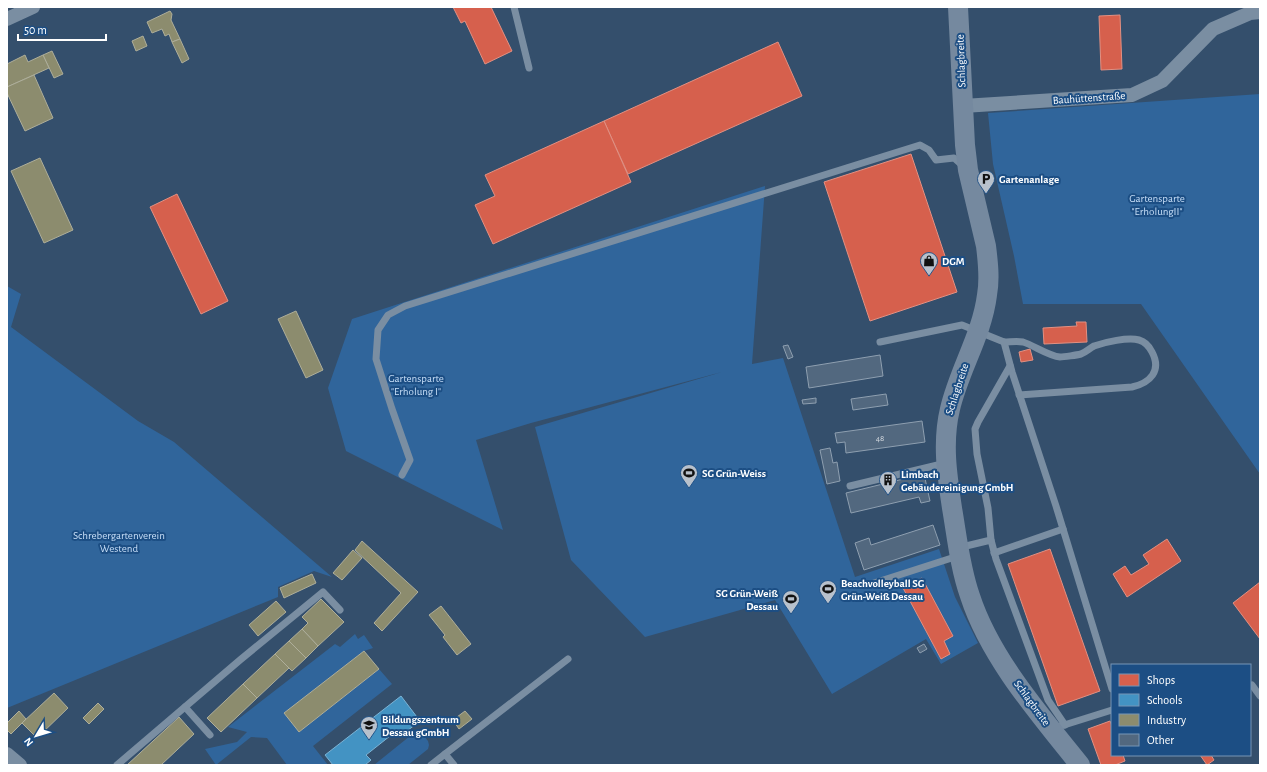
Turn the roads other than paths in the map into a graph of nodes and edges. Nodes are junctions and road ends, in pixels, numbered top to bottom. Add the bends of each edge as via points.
1 (33, 7) edge
2 (514, 7) edge
3 (958, 7) edge
4 (1260, 12) edge
5 (7, 19) edge
6 (529, 68) dead end
7 (962, 106) junction
8 (968, 170) junction
9 (978, 331) junction
10 (880, 342) dead end
11 (1004, 342) junction
12 (1010, 366) junction
13 (1019, 396) junction
14 (946, 463) junction
15 (402, 475) dead end
16 (850, 486) dead end
17 (1063, 529) junction
18 (991, 540) junction
19 (959, 551) junction
20 (994, 553) junction
21 (874, 583) dead end
22 (340, 610) dead end
23 (568, 659) dead end
24 (1252, 685) dead end
25 (1111, 686) edge
26 (1260, 696) edge
27 (185, 707) junction
28 (1111, 710) edge
29 (1060, 729) junction
30 (210, 735) dead end
31 (7, 754) edge
32 (445, 754) junction
33 (20, 765) edge
34 (117, 765) edge
35 (431, 765) edge
36 (454, 765) edge
37 (1080, 765) edge

1 - 5 street
2 - 6 lane
3 - 7 street, Schlagbreite
4 - 7 street, Bauhüttenstraße via 1250,13 1213,30 1162,81 1132,95
7 - 8 street, Schlagbreite
8 - 9 street, Schlagbreite via 988,259 987,296
8 - 15 lane via 954,158 936,160 929,150 920,145 405,306 388,315 378,330 376,359 410,460
9 - 10 lane via 962,325
9 - 11 lane
9 - 14 street, Schlagbreite via 950,408 946,431
11 - 12 lane
11 - 13 lane via 1022,342 1060,357 1081,354 1108,342 1138,340 1146,342 1156,362 1154,373 1141,385
12 - 13 lane
12 - 18 lane via 975,429
13 - 17 lane
14 - 16 lane
14 - 19 street, Schlagbreite
17 - 20 lane
17 - 25 lane
18 - 19 lane via 966,546
18 - 20 lane
19 - 21 lane
19 - 29 street, Schlagbreite via 970,596 991,642 1014,678
20 - 29 lane
22 - 27 lane via 323,592
23 - 32 lane
24 - 26 lane
27 - 30 lane
27 - 34 lane
28 - 29 lane
29 - 37 street, Schlagbreite
31 - 33 street
32 - 35 lane
32 - 36 lane

